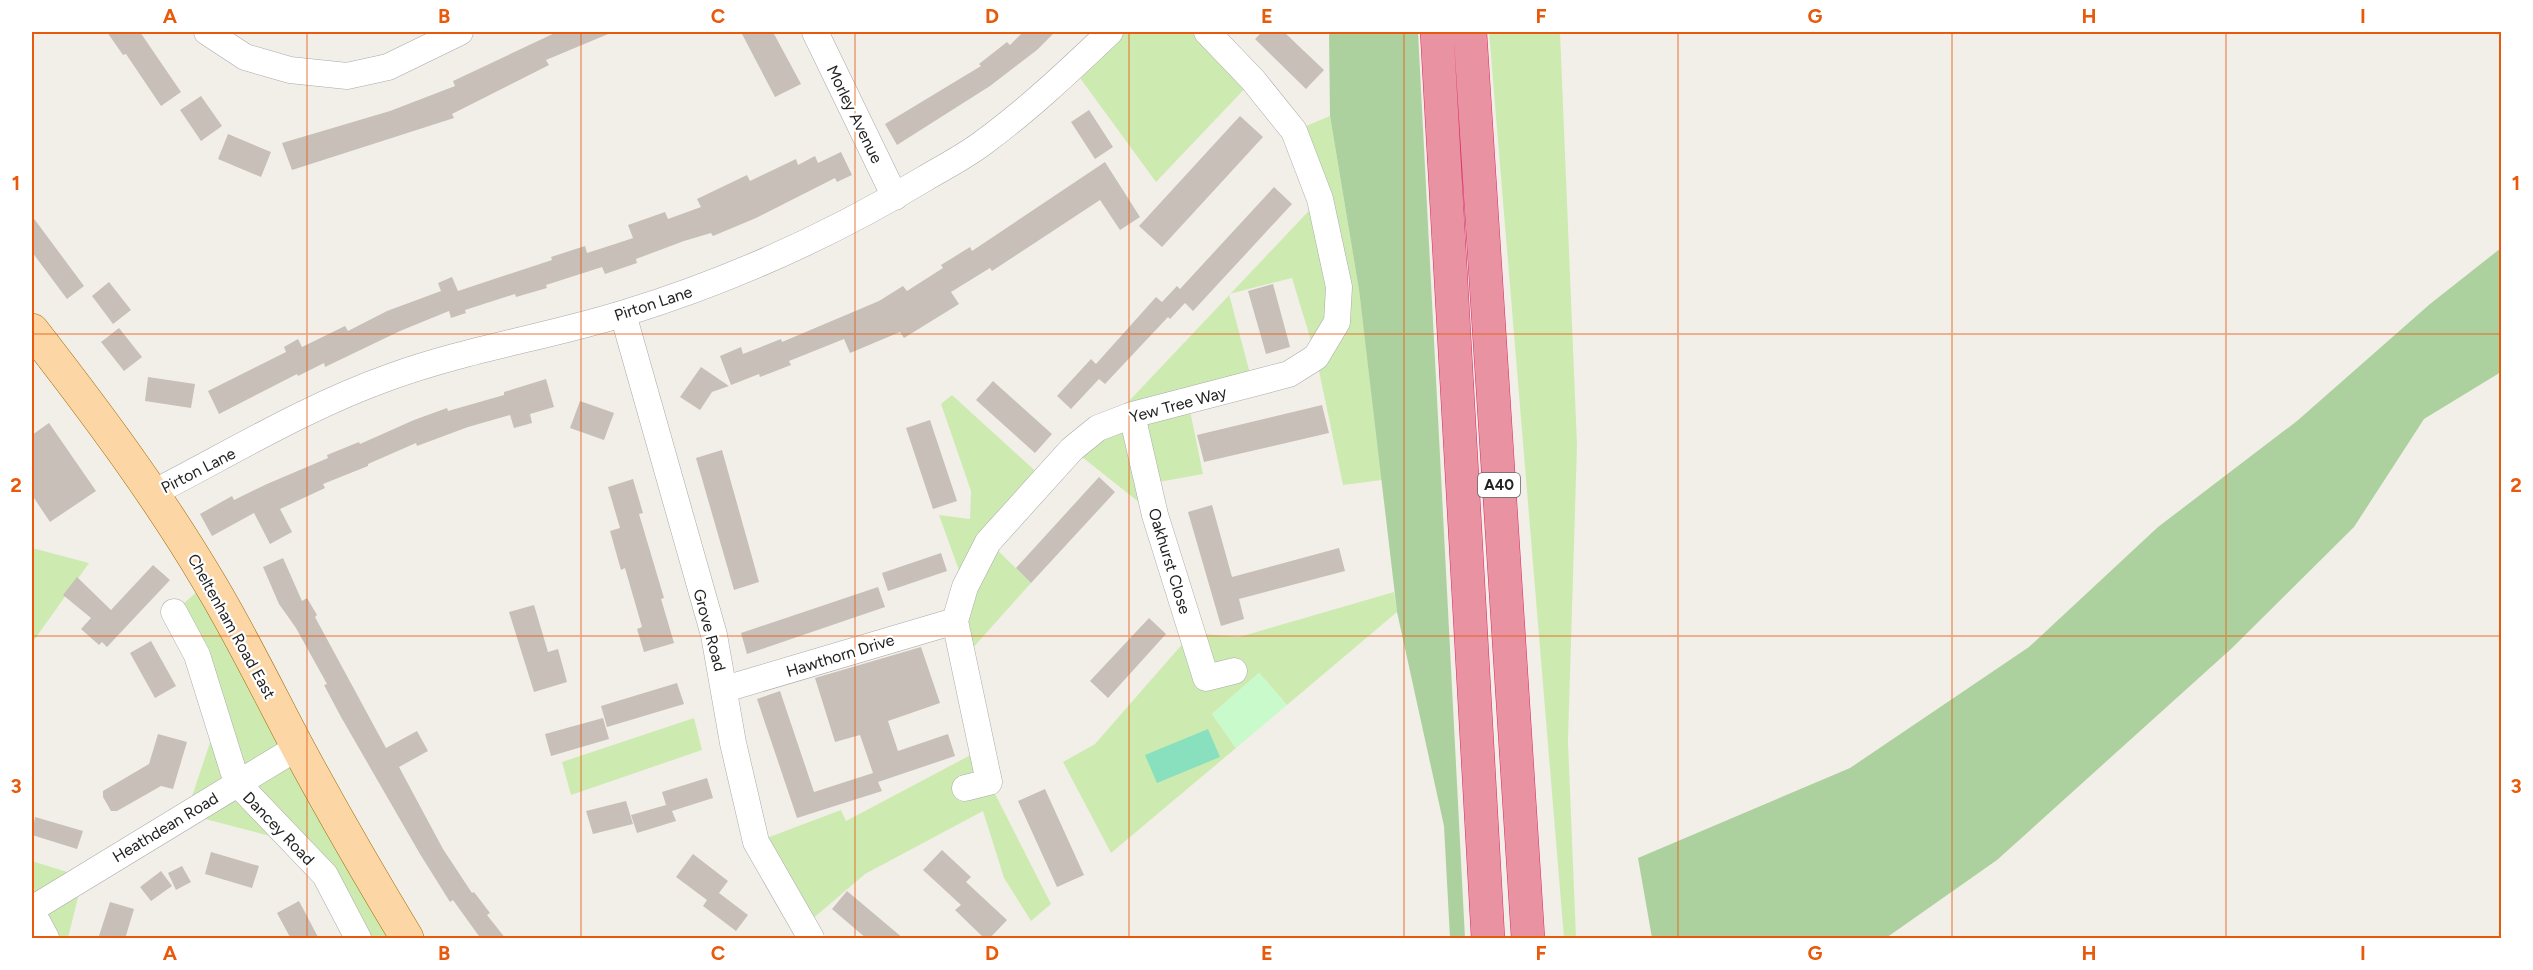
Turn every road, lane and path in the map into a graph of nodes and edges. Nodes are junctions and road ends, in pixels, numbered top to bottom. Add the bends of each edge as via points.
1 (207, 32) edge
2 (460, 32) edge
3 (814, 32) edge
4 (1110, 32) edge
5 (1207, 32) edge
6 (1437, 32) edge
7 (1470, 32) edge
8 (895, 197) junction
9 (623, 314) junction
10 (32, 330) edge
11 (1132, 414) junction
12 (153, 493) junction
13 (174, 612) dead end
14 (955, 621) junction
15 (1234, 670) dead end
16 (725, 689) junction
17 (298, 747) junction
18 (237, 783) junction
19 (965, 788) dead end
20 (32, 910) edge
21 (46, 939) edge
22 (358, 939) edge
23 (407, 939) edge
24 (811, 939) edge
25 (1488, 939) edge
26 (1528, 939) edge

1 - 2 street via 244,57 290,70 346,76 388,67
3 - 8 street, Morley Avenue
4 - 8 street, Pirton Lane via 984,143
5 - 11 street, Yew Tree Way via 1294,131 1320,199 1339,287 1337,322 1316,357 1289,374
6 - 25 highway, A40
7 - 26 highway, A40
8 - 9 street, Pirton Lane via 796,247
9 - 12 street, Pirton Lane via 391,376 328,402
9 - 16 street, Grove Road via 714,635
10 - 12 main road, Cheltenham Road East
11 - 14 street, Yew Tree Way via 1098,428 1072,449 988,542 965,587
11 - 15 street, Oakhurst Close via 1155,514 1206,678
12 - 17 main road, Cheltenham Road East via 238,632
13 - 18 street, Dancey Road via 197,655
14 - 16 street, Hawthorn Drive
14 - 19 street, Yew Tree Way via 989,782
16 - 24 street, Grove Road via 756,842
17 - 18 street, Heathdean Road
17 - 23 main road, Cheltenham Road East
18 - 20 street, Heathdean Road
18 - 22 street, Dancey Road via 325,875
20 - 21 street

